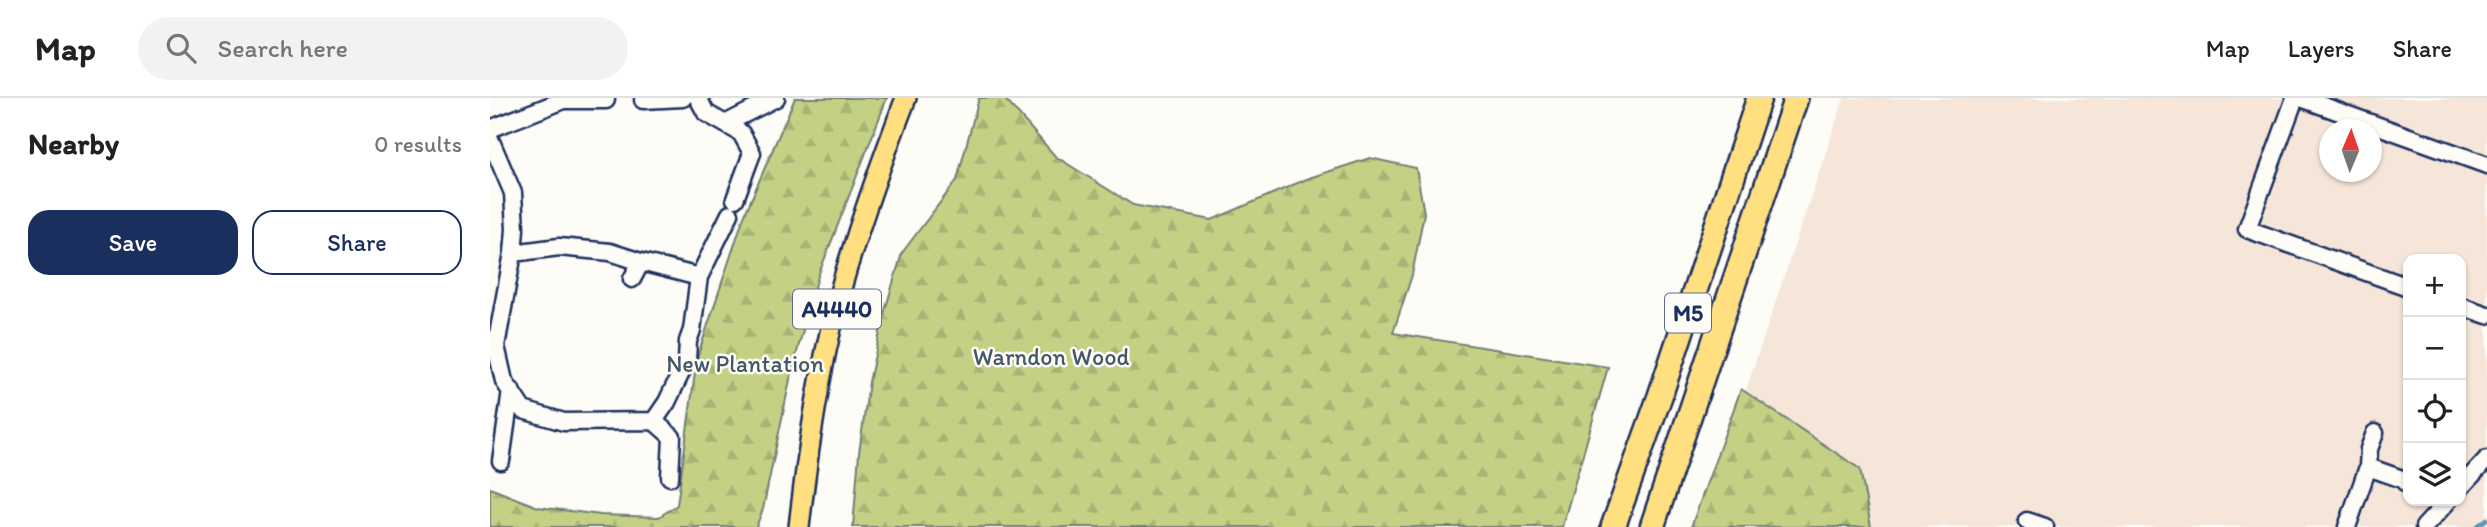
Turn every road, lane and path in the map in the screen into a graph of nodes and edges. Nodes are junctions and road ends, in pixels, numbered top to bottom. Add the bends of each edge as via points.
1 (683, 98) edge
2 (698, 98) edge
3 (776, 98) edge
4 (906, 98) edge
5 (1759, 98) edge
6 (1796, 98) edge
7 (2295, 98) edge
8 (2301, 98) edge
9 (606, 100) edge
10 (643, 100) dead end
11 (543, 103) edge
12 (725, 124) junction
13 (490, 130) edge
14 (490, 139) edge
15 (2487, 165) edge
16 (513, 253) junction
17 (641, 262) junction
18 (699, 276) junction
19 (632, 278) dead end
20 (2403, 285) edge
21 (497, 300) edge
22 (2466, 308) edge
23 (2487, 315) edge
24 (493, 347) edge
25 (511, 390) junction
26 (654, 421) junction
27 (2375, 433) dead end
28 (2487, 458) edge
29 (501, 461) dead end
30 (2368, 467) junction
31 (670, 477) dead end
32 (2403, 480) edge
33 (2466, 481) edge
34 (2436, 506) edge
35 (2027, 521) dead end
36 (799, 527) edge
37 (1613, 527) edge
38 (1652, 527) edge
39 (2045, 527) edge
40 (2347, 527) edge
41 (2424, 527) edge

1 - 10 street
2 - 12 street via 706,113
3 - 12 street
4 - 36 main road, A4440 via 839,296 811,431
5 - 37 highway, M5
6 - 38 highway, M5
7 - 20 street via 2247,229
8 - 15 street
9 - 11 street
11 - 13 street
12 - 18 street via 741,133 752,153
14 - 16 street via 513,193
16 - 17 street via 559,247 610,252
16 - 21 street
17 - 18 street
17 - 19 street
18 - 26 street via 687,360
21 - 24 street
22 - 23 street
24 - 25 street
25 - 26 street via 523,410 564,422
25 - 29 street
26 - 31 street via 672,437
27 - 30 street
28 - 33 street
30 - 32 street
30 - 40 street
34 - 41 street
35 - 39 street

